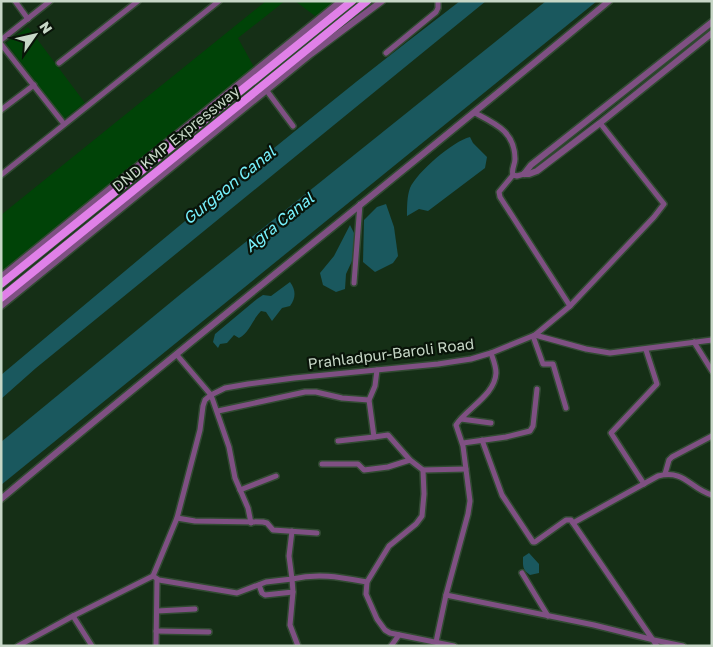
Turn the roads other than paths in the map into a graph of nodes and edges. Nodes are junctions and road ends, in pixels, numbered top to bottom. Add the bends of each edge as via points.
1 (15, 1) edge
2 (50, 1) edge
3 (138, 1) edge
4 (219, 1) edge
5 (342, 1) edge
6 (352, 1) edge
7 (367, 1) edge
8 (382, 1) edge
9 (438, 1) edge
10 (609, 1) edge
11 (28, 19) junction
12 (712, 22) edge
13 (712, 33) edge
14 (1, 42) edge
15 (386, 53) dead end
16 (59, 63) dead end
17 (34, 85) junction
18 (267, 90) junction
19 (1, 110) edge
20 (476, 113) junction
21 (600, 123) junction
22 (64, 124) junction
23 (293, 126) dead end
24 (524, 174) junction
25 (1, 175) edge
26 (513, 175) junction
27 (360, 204) junction
28 (1, 277) edge
29 (354, 283) dead end
30 (1, 284) edge
31 (1, 298) edge
32 (1, 306) edge
33 (570, 306) junction
34 (534, 336) junction
35 (712, 340) edge
36 (694, 342) junction
37 (646, 350) junction
38 (491, 353) junction
39 (177, 355) junction
40 (377, 370) junction
41 (712, 371) edge
42 (537, 389) dead end
43 (212, 395) junction
44 (369, 400) junction
45 (566, 408) dead end
46 (218, 411) junction
47 (461, 419) junction
48 (491, 422) dead end
49 (712, 436) edge
50 (374, 437) junction
51 (482, 440) junction
52 (338, 441) dead end
53 (463, 443) junction
54 (410, 460) junction
55 (322, 464) dead end
56 (466, 468) junction
57 (423, 470) junction
58 (665, 474) junction
59 (276, 476) dead end
60 (644, 484) junction
61 (240, 490) junction
62 (712, 495) edge
63 (1, 499) edge
64 (177, 518) junction
65 (251, 522) junction
66 (574, 523) junction
67 (292, 531) junction
68 (317, 533) dead end
69 (522, 573) dead end
70 (155, 578) junction
71 (292, 578) junction
72 (367, 582) junction
73 (259, 585) junction
74 (293, 592) junction
75 (446, 595) junction
76 (195, 608) dead end
77 (157, 611) junction
78 (73, 616) junction
79 (548, 616) junction
80 (156, 631) junction
81 (209, 632) dead end
82 (400, 635) junction
83 (436, 642) junction
84 (655, 643) edge
85 (22, 645) edge
86 (92, 646) edge
87 (156, 646) edge
88 (298, 646) edge
89 (391, 646) edge
90 (454, 646) edge
91 (683, 646) edge

1 - 11 street
2 - 11 street
3 - 16 street
4 - 22 street
5 - 28 street
6 - 30 highway, DND KMP Expressway
7 - 31 highway, DND KMP Expressway
8 - 18 street
9 - 15 street via 436,12
10 - 20 street
11 - 14 street
12 - 24 street via 531,165
13 - 21 street
14 - 17 street
17 - 19 street
17 - 22 street
18 - 23 street
18 - 32 street
20 - 26 street via 505,132 514,152
20 - 27 street
21 - 24 street via 537,171
21 - 33 street, Prahladpur-Baroli Road via 664,204
22 - 25 street
24 - 26 street
26 - 33 street via 500,192 500,197
27 - 29 street
27 - 39 street
33 - 34 street, Prahladpur-Baroli Road
34 - 37 street via 610,353
34 - 38 street, Prahladpur-Baroli Road
34 - 45 street via 543,364 553,364
35 - 36 street
36 - 37 street
36 - 41 street
37 - 60 street via 657,384 611,433
38 - 40 street, Prahladpur-Baroli Road via 438,364
38 - 47 street via 496,369 493,385
39 - 43 street
39 - 63 street
40 - 43 street, Prahladpur-Baroli Road via 248,384 225,388
40 - 44 street
42 - 51 street via 530,431
43 - 46 street
43 - 64 street via 202,406 200,430
44 - 46 street via 305,392
44 - 50 street
46 - 61 street
47 - 48 street
47 - 53 street via 456,426
49 - 58 street via 669,460
50 - 52 street
50 - 54 street via 388,435
51 - 53 street
51 - 66 street via 502,495 533,542 566,520
53 - 56 street
54 - 55 street via 388,468 364,470 358,464
54 - 57 street
56 - 57 street
56 - 75 street via 470,501 468,514
57 - 72 street via 422,516 389,546
58 - 60 street
58 - 62 street via 683,477
59 - 61 street
60 - 66 street
61 - 65 street
64 - 65 street
64 - 70 street
65 - 67 street via 265,522 273,530
66 - 84 street
67 - 68 street
67 - 71 street via 289,556
69 - 79 street
70 - 73 street via 234,593
70 - 77 street
70 - 78 street
71 - 72 street via 324,575
71 - 73 street
71 - 74 street
72 - 82 street via 366,594 377,619 385,630
73 - 74 street via 264,595
74 - 88 street via 290,625
75 - 79 street
75 - 83 street
76 - 77 street
77 - 80 street
78 - 85 street
78 - 86 street
79 - 84 street via 594,625
80 - 81 street
80 - 87 street
82 - 83 street
82 - 89 street
83 - 90 street
84 - 91 street

